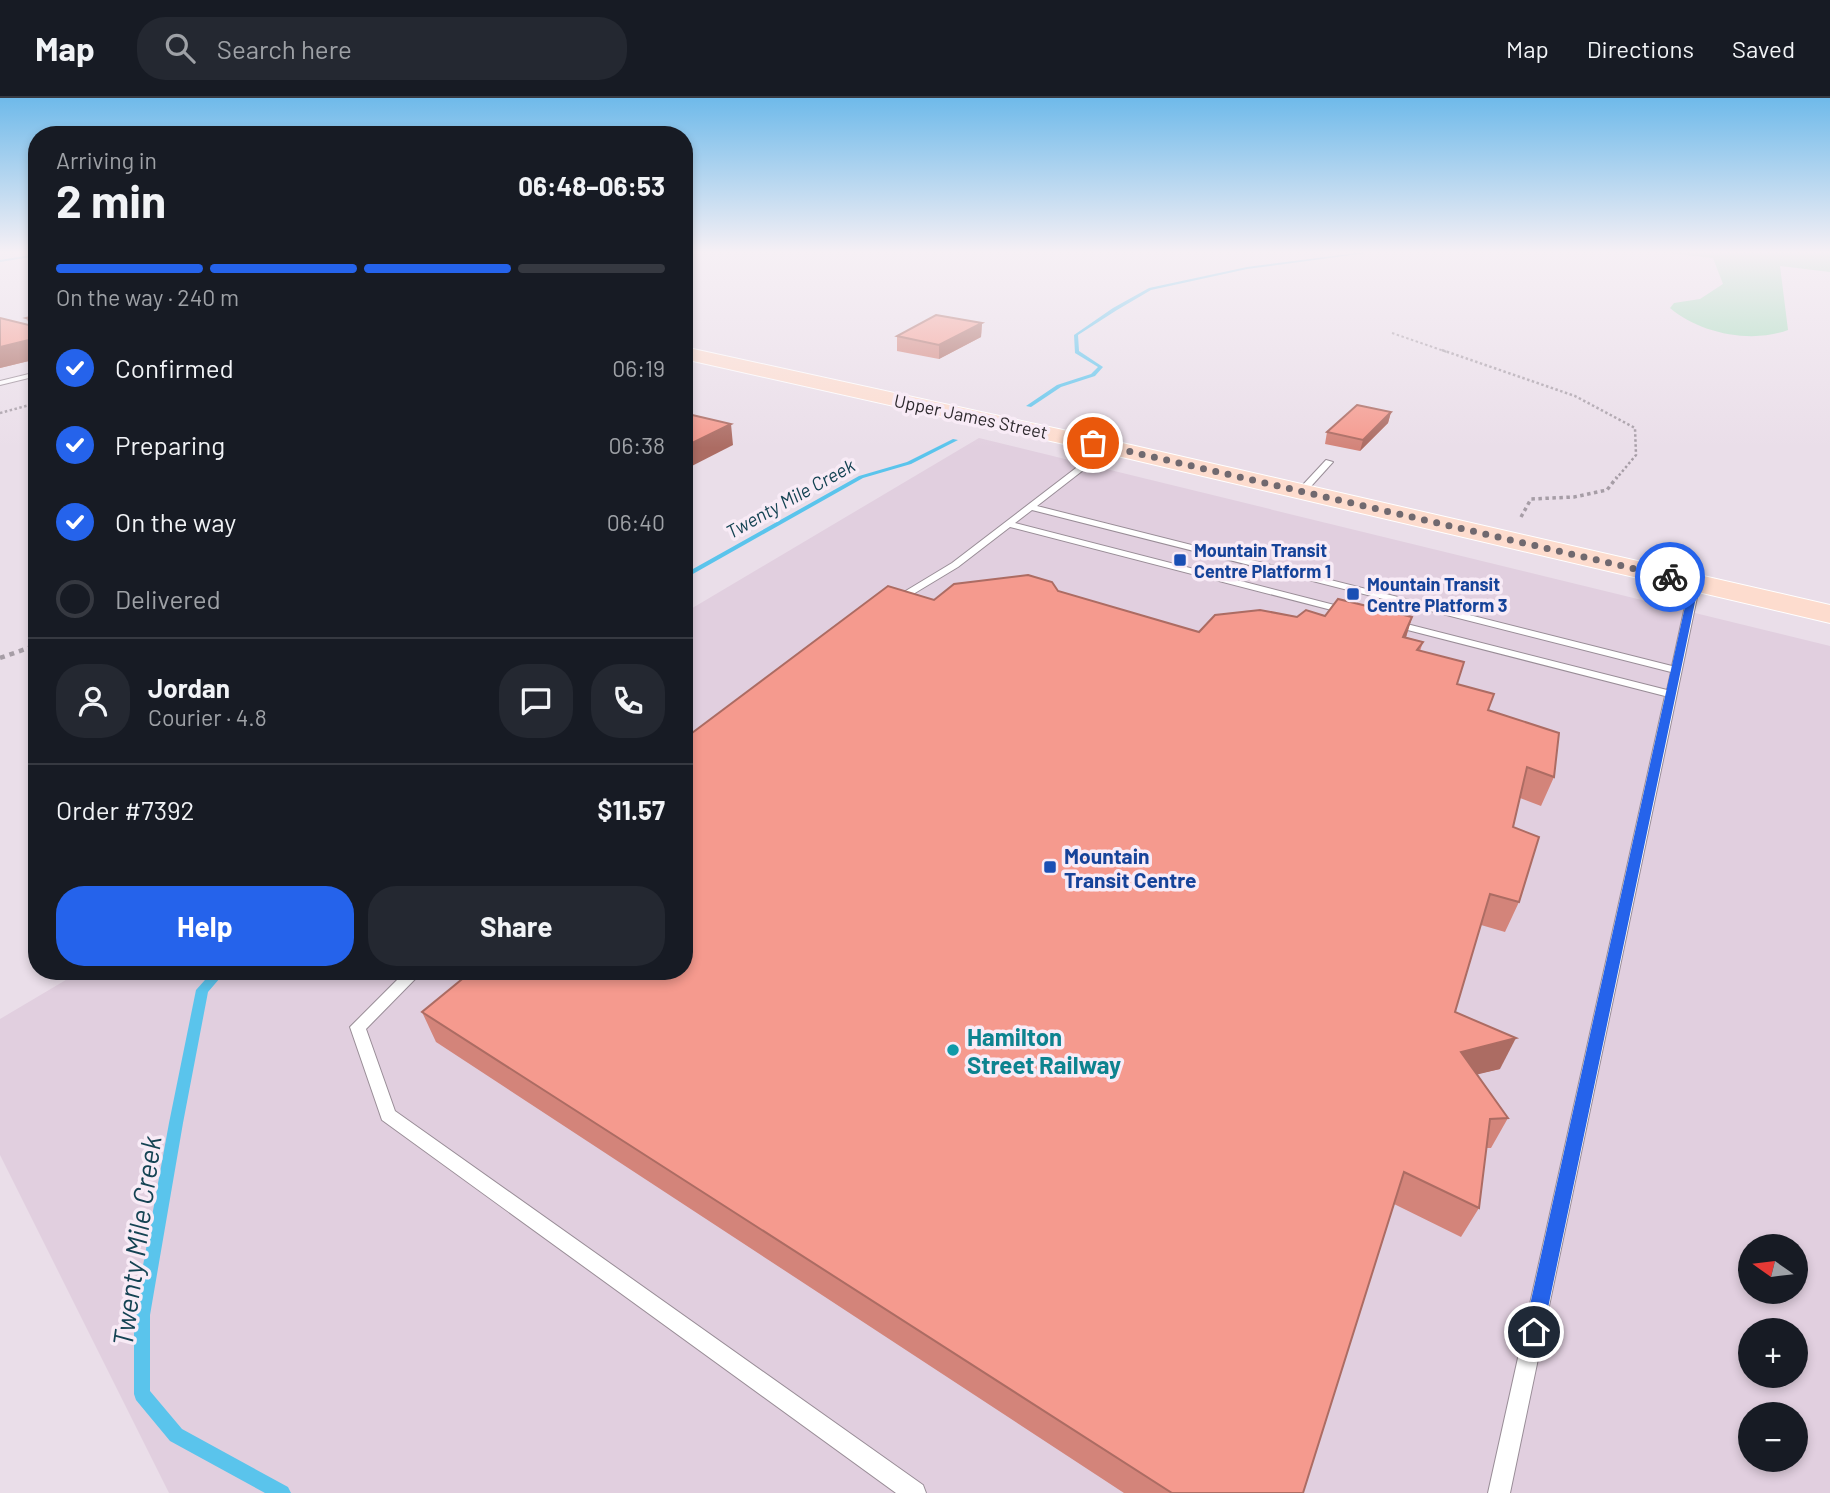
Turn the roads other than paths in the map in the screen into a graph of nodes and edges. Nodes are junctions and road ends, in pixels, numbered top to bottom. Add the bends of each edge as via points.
1 (693, 355) edge
2 (28, 376) edge
3 (0, 383) edge
4 (1109, 447) junction
5 (1329, 462) dead end
6 (1303, 491) junction
7 (1031, 507) junction
8 (1008, 524) junction
9 (1695, 583) junction
10 (890, 604) edge
11 (1830, 614) edge
12 (1360, 615) edge
13 (1387, 622) edge
14 (1675, 670) junction
15 (1670, 694) junction
16 (407, 980) edge
17 (358, 1027) joint
18 (915, 1493) edge
19 (1499, 1493) edge

1 - 4 main road, Upper James Street
2 - 3 lane
4 - 6 main road, Upper James Street
4 - 7 lane
5 - 6 lane
6 - 9 main road, Upper James Street
7 - 8 lane
7 - 14 lane
8 - 10 lane via 955,565
8 - 12 lane
9 - 11 main road, Upper James Street
9 - 14 lane
13 - 15 lane
14 - 15 lane
15 - 19 lane
16 - 17 lane
17 - 18 lane via 388,1115

